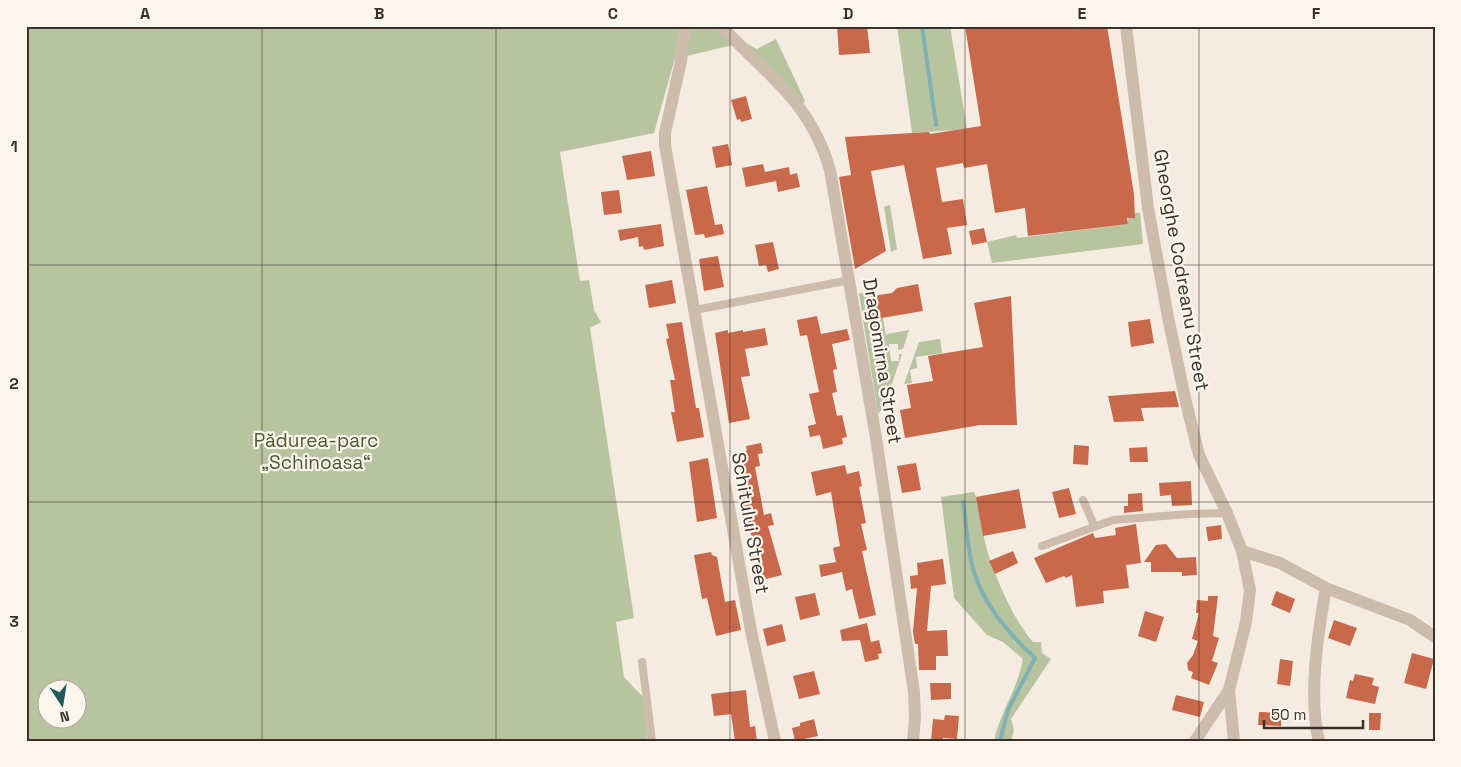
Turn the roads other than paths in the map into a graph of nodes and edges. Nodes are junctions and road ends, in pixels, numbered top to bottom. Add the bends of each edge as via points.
1 (685, 26) edge
2 (721, 26) edge
3 (1126, 26) edge
4 (850, 280) junction
5 (694, 310) junction
6 (1083, 500) dead end
7 (1227, 513) junction
8 (1094, 525) junction
9 (1042, 546) dead end
10 (1242, 551) junction
11 (1326, 588) junction
12 (1435, 637) edge
13 (642, 662) dead end
14 (1229, 690) junction
15 (652, 741) edge
16 (774, 741) edge
17 (913, 741) edge
18 (1195, 741) edge
19 (1234, 741) edge
20 (1319, 741) edge

1 - 5 street, Schitului Street via 665,145
2 - 4 street, Dragomirna Street via 790,95 817,136 830,170
3 - 7 street, Gheorghe Codreanu Street via 1148,208 1168,317 1200,455
4 - 5 lane
4 - 17 street, Dragomirna Street via 914,692
5 - 16 street, Schitului Street via 751,632
6 - 8 lane
7 - 8 lane via 1113,520
7 - 10 street, Gheorghe Codreanu Street
8 - 9 lane
10 - 11 street via 1280,562
10 - 14 street, Gheorghe Codreanu Street via 1250,590 1249,604
11 - 12 street via 1410,620
11 - 20 street via 1314,702
13 - 15 lane
14 - 18 street, Gheorghe Codreanu Street
14 - 19 street

